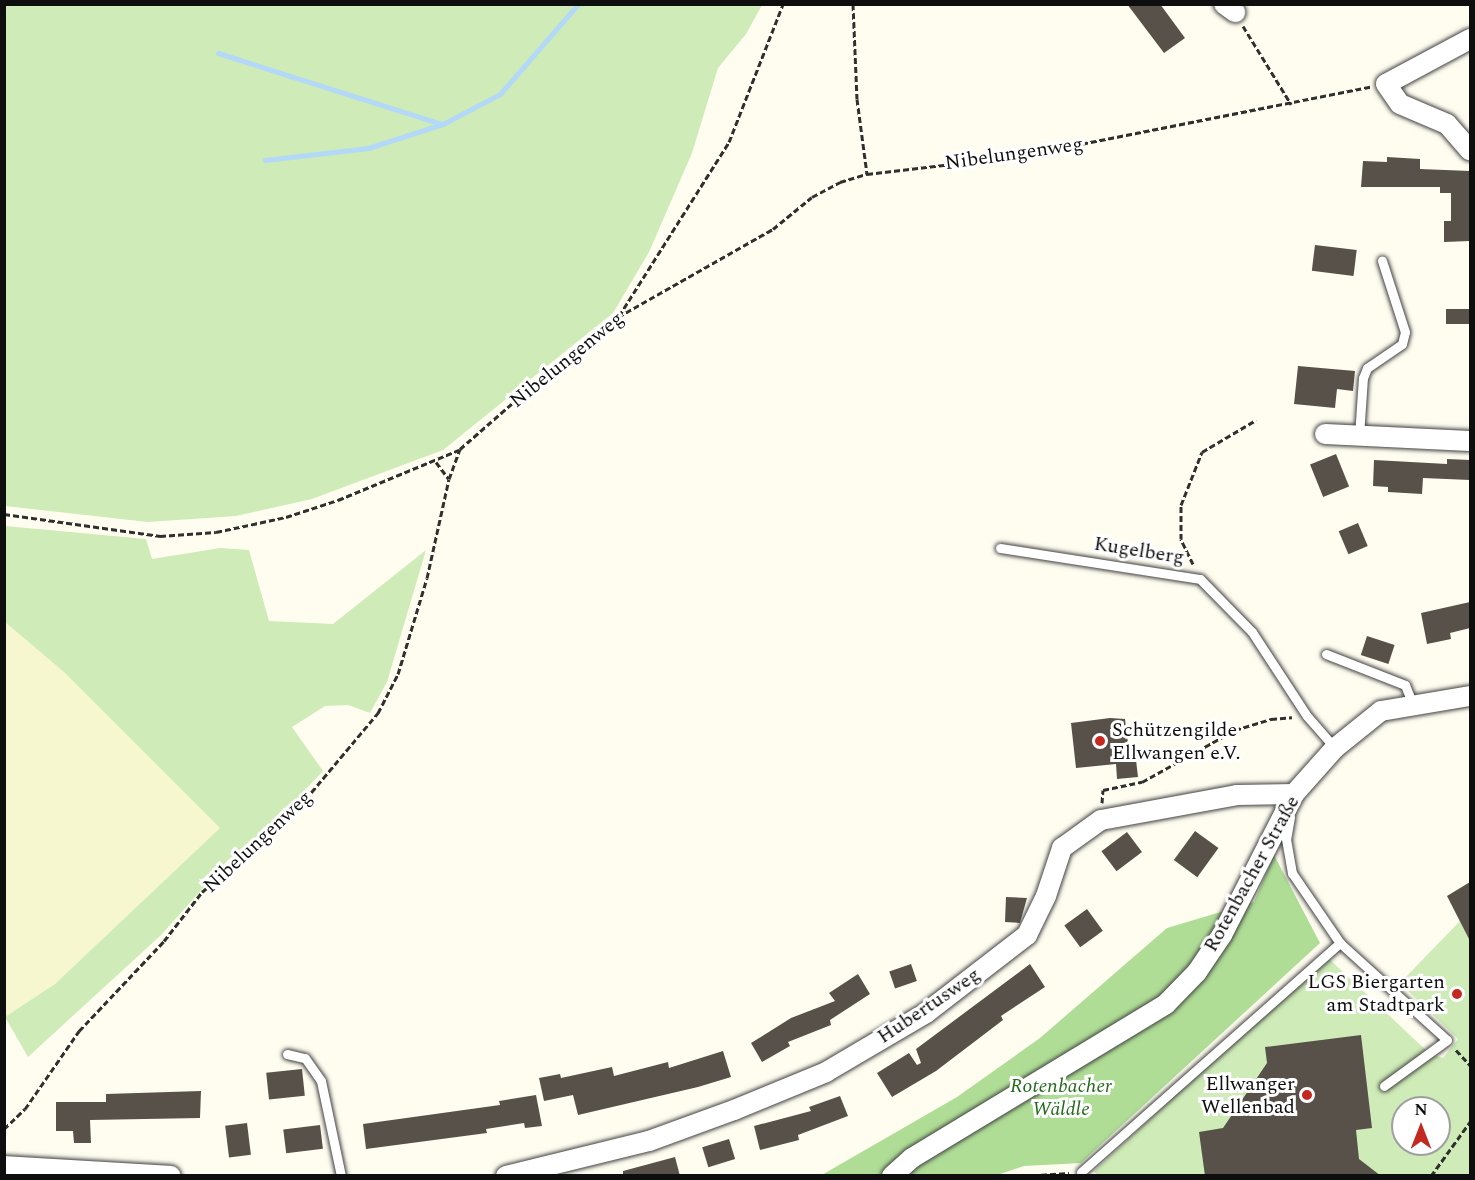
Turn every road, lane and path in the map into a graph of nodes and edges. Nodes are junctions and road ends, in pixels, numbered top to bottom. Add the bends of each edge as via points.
1 (783, 4) edge
2 (854, 4) edge
3 (1230, 8) edge
4 (1470, 39) edge
5 (1386, 84) junction
6 (1291, 104) junction
7 (1470, 150) edge
8 (867, 174) junction
9 (1382, 261) dead end
10 (618, 317) junction
11 (1256, 420) dead end
12 (1325, 434) dead end
13 (1359, 438) junction
14 (1470, 441) edge
15 (460, 449) junction
16 (436, 462) junction
17 (449, 479) junction
18 (4, 514) edge
19 (1000, 548) dead end
20 (1200, 579) junction
21 (1326, 654) dead end
22 (1470, 696) edge
23 (1413, 705) junction
24 (1307, 716) junction
25 (1335, 748) junction
26 (1294, 794) junction
27 (1101, 820) junction
28 (1340, 944) junction
29 (1447, 1040) junction
30 (287, 1054) dead end
31 (1470, 1055) edge
32 (1466, 1060) junction
33 (1470, 1065) edge
34 (1384, 1086) dead end
35 (1470, 1122) edge
36 (4, 1128) edge
37 (4, 1166) edge
38 (1081, 1172) joint
39 (171, 1176) edge
40 (341, 1176) edge
41 (506, 1176) edge
42 (892, 1176) edge
43 (1023, 1176) edge
44 (1431, 1176) edge

1 - 10 path via 729,142
2 - 8 path via 857,99
3 - 6 path
4 - 5 street
5 - 6 path, Nibelungenweg
5 - 7 street via 1400,104 1447,123
6 - 8 path, Nibelungenweg via 1020,156
8 - 10 path, Nibelungenweg via 840,182 812,197 772,229
9 - 13 lane via 1405,332 1402,344 1367,368
10 - 15 path, Nibelungenweg via 573,350
11 - 20 path via 1202,452 1181,505 1181,539
12 - 13 street
13 - 14 street
15 - 16 path
15 - 17 path, Nibelungenweg
16 - 17 path
16 - 18 path via 296,514 216,532 160,536
17 - 36 path, Nibelungenweg via 427,578 398,674 378,713 294,813 202,892 164,941 79,1031 25,1109
19 - 20 lane, Kugelberg
20 - 24 lane, Kugelberg via 1252,632
21 - 23 lane via 1405,685
22 - 23 street, Rotenbacher Straße
23 - 25 street, Rotenbacher Straße via 1381,711
24 - 25 lane, Kugelberg
24 - 27 path via 1271,718 1235,730 1142,782 1103,790
25 - 26 street, Rotenbacher Straße
26 - 27 street, Hubertusweg via 1237,795
26 - 28 lane via 1286,839 1292,873
26 - 42 street, Rotenbacher Straße via 1222,935 1197,972 1166,1004 912,1158
27 - 41 street, Hubertusweg via 1062,848 1027,936 926,1013 826,1072 734,1110 649,1141
28 - 29 lane
28 - 38 lane
29 - 32 path
29 - 34 lane
30 - 40 lane via 305,1058 321,1081
31 - 32 path
32 - 33 path
35 - 44 path
37 - 39 street
38 - 43 path

